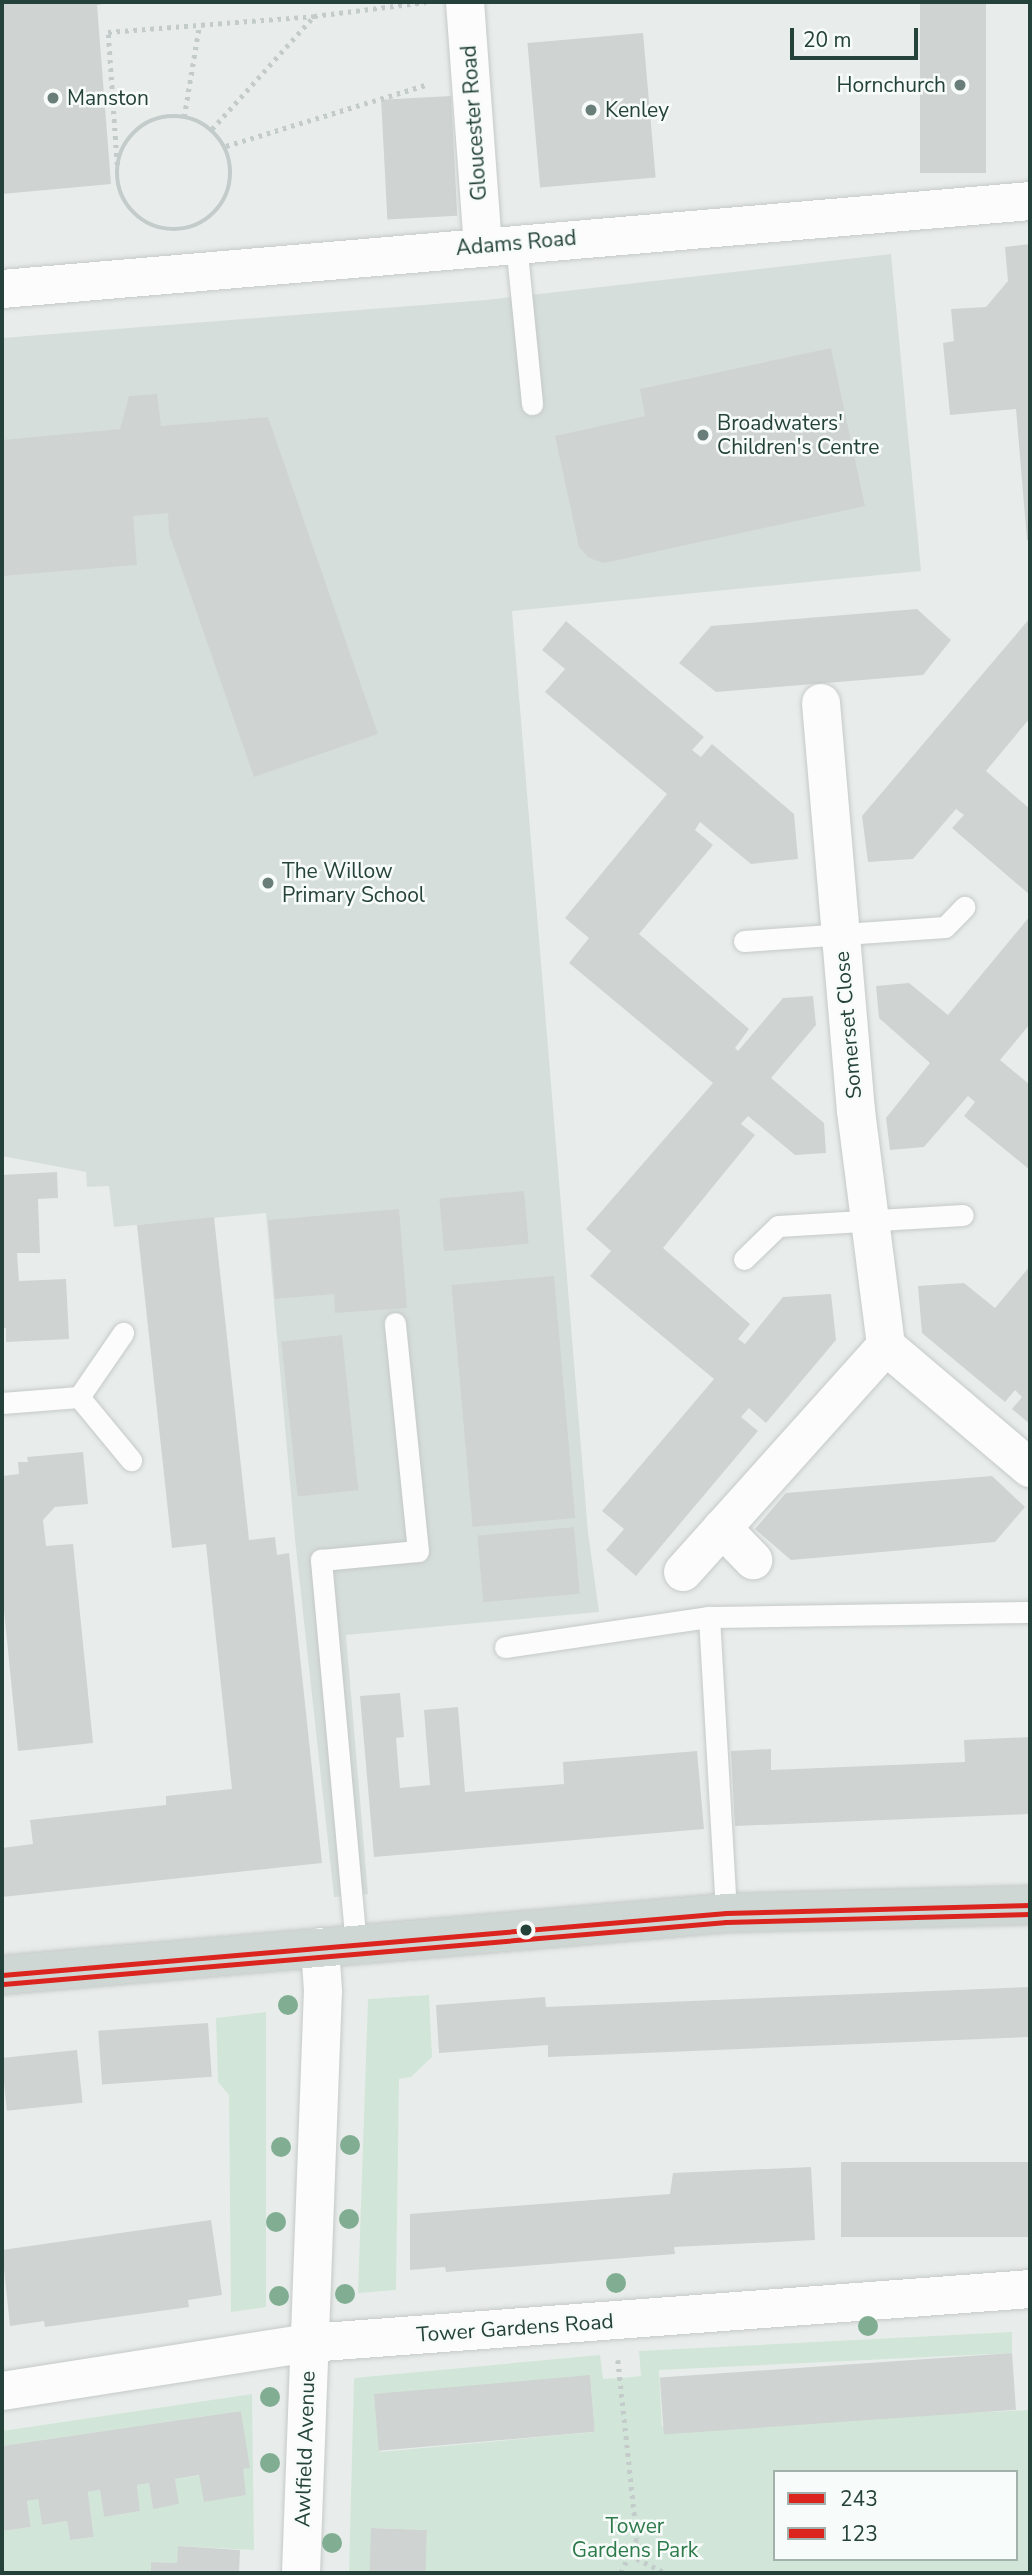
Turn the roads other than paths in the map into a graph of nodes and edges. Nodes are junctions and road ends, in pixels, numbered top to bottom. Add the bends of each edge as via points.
1 (465, 2) edge
2 (1030, 201) edge
3 (499, 244) junction
4 (2, 289) edge
5 (532, 404) dead end
6 (821, 703) dead end
7 (964, 907) dead end
8 (840, 935) junction
9 (744, 941) dead end
10 (963, 1215) dead end
11 (868, 1219) junction
12 (744, 1259) dead end
13 (395, 1323) dead end
14 (123, 1333) dead end
15 (886, 1346) junction
16 (79, 1397) junction
17 (2, 1403) edge
18 (131, 1460) dead end
19 (1030, 1468) edge
20 (722, 1528) junction
21 (753, 1560) dead end
22 (683, 1572) dead end
23 (1030, 1612) edge
24 (709, 1617) junction
25 (505, 1647) dead end
26 (1030, 1905) edge
27 (726, 1913) junction
28 (338, 1946) junction
29 (2, 1975) edge
30 (1030, 2289) edge
31 (309, 2343) junction
32 (2, 2391) edge
33 (301, 2573) edge

1 - 3 street, Gloucester Road
2 - 3 street, Adams Road
3 - 4 street, Adams Road
3 - 5 lane
6 - 8 street, Somerset Close
7 - 8 lane via 945,927
8 - 9 lane
8 - 11 street, Somerset Close
10 - 11 lane
11 - 12 lane via 778,1226
11 - 15 street, Somerset Close
13 - 28 lane via 418,1550 321,1560
14 - 16 lane
15 - 19 street
15 - 20 street
16 - 17 lane
16 - 18 lane
20 - 21 street
20 - 22 street
23 - 24 lane
24 - 25 lane
24 - 27 lane
26 - 27 main road
27 - 28 main road
28 - 29 main road
28 - 31 street, Awlfield Avenue via 323,1991
30 - 31 street, Tower Gardens Road
31 - 32 street, Tower Gardens Road
31 - 33 street, Awlfield Avenue

